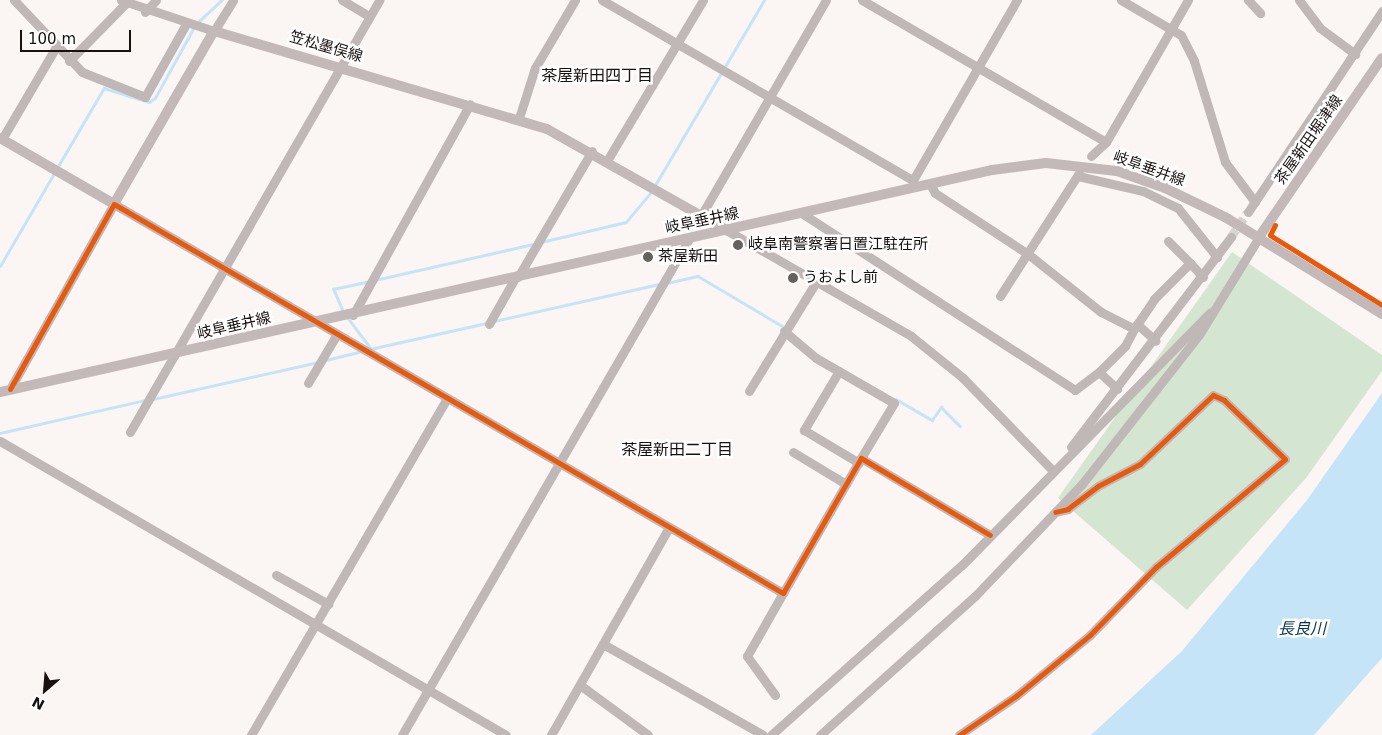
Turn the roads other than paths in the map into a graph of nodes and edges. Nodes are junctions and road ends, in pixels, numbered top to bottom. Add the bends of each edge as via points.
1 (14, 0) edge
2 (156, 0) edge
3 (233, 0) edge
4 (342, 0) edge
5 (379, 0) edge
6 (574, 0) edge
7 (602, 0) edge
8 (703, 0) edge
9 (826, 0) edge
10 (862, 0) edge
11 (1018, 0) edge
12 (1121, 0) edge
13 (1188, 0) edge
14 (1248, 0) edge
15 (1299, 0) edge
16 (124, 2) edge
17 (1382, 11) edge
18 (145, 12) junction
19 (1260, 13) dead end
20 (369, 16) junction
21 (186, 24) junction
22 (1171, 29) junction
23 (214, 32) junction
24 (677, 44) junction
25 (56, 47) junction
26 (1355, 54) junction
27 (1382, 58) edge
28 (69, 61) junction
29 (341, 67) junction
30 (979, 68) junction
31 (769, 98) junction
32 (470, 104) junction
33 (519, 118) junction
34 (1, 139) edge
35 (1106, 142) junction
36 (592, 151) junction
37 (1091, 156) dead end
38 (608, 160) junction
39 (914, 184) junction
40 (930, 184) junction
41 (1255, 202) junction
42 (114, 204) junction
43 (1248, 212) tunnel mouth
44 (702, 214) junction
45 (803, 214) junction
46 (728, 231) junction
47 (1231, 237) tunnel mouth
48 (689, 239) junction
49 (1263, 240) junction
50 (1168, 241) dead end
51 (1028, 254) junction
52 (1217, 257) junction
53 (1190, 263) junction
54 (226, 270) junction
55 (1203, 277) junction
56 (517, 278) junction
57 (816, 282) junction
58 (1000, 296) dead end
59 (1220, 302) junction
60 (1382, 314) edge
61 (353, 315) junction
62 (317, 323) junction
63 (490, 324) dead end
64 (1136, 326) junction
65 (784, 331) junction
66 (337, 334) junction
67 (1156, 341) junction
68 (174, 355) junction
69 (838, 371) junction
70 (1099, 372) junction
71 (308, 383) dead end
72 (1117, 389) junction
73 (3, 391) edge
74 (749, 391) dead end
75 (447, 398) junction
76 (130, 432) dead end
77 (0, 441) edge
78 (793, 452) dead end
79 (1066, 456) junction
80 (860, 461) junction
81 (559, 463) junction
82 (1052, 470) junction
83 (846, 484) junction
84 (1055, 512) junction
85 (669, 527) junction
86 (990, 535) junction
87 (276, 575) dead end
88 (783, 593) junction
89 (328, 604) junction
90 (316, 624) junction
91 (604, 644) junction
92 (580, 685) junction
93 (428, 690) junction
94 (775, 696) dead end
95 (251, 735) edge
96 (402, 735) edge
97 (506, 735) edge
98 (551, 735) edge
99 (648, 735) edge
100 (763, 735) edge
101 (771, 735) edge
102 (820, 735) edge
103 (959, 735) edge

1 - 25 street
2 - 18 street
3 - 23 street
4 - 20 street
5 - 20 street
6 - 33 street via 535,68
7 - 24 street
8 - 24 street
9 - 31 street
10 - 30 street
11 - 30 street
12 - 22 street
13 - 22 street
14 - 19 street
15 - 26 street via 1320,28
16 - 18 street
16 - 28 street
17 - 26 street
18 - 21 street
20 - 29 street
21 - 23 street
21 - 28 street via 145,97 96,80
22 - 35 street
22 - 41 street via 1181,35 1194,61 1225,162
23 - 29 main road, 笠松墨俣線
23 - 42 main road
24 - 31 street
24 - 38 street
25 - 28 street
25 - 34 street
26 - 41 street
27 - 49 main road, 茶屋新田堀津線
29 - 32 main road, 笠松墨俣線
29 - 54 street
30 - 35 street
30 - 39 street
31 - 39 street
31 - 44 street
32 - 33 main road, 笠松墨俣線
32 - 61 street
33 - 36 main road, 笠松墨俣線
34 - 42 main road
35 - 37 street
36 - 38 main road, 笠松墨俣線
36 - 56 street
38 - 44 main road, 笠松墨俣線
39 - 40 main road, 岐阜垂井線
39 - 45 main road, 岐阜垂井線
40 - 49 main road, 岐阜垂井線 via 1032,164 1096,166 1152,182
40 - 51 street via 936,193
41 - 43 street
42 - 54 street
42 - 73 street
44 - 46 main road, 笠松墨俣線
45 - 46 main road, 岐阜垂井線
45 - 70 street via 1075,390
46 - 48 main road, 岐阜垂井線
46 - 57 street
47 - 52 street
48 - 56 main road, 岐阜垂井線
48 - 81 street
49 - 59 street
49 - 60 main road, 岐阜垂井線
50 - 53 street
51 - 52 street via 1078,174 1143,191 1178,208
51 - 58 street
51 - 64 street via 1101,312
52 - 55 street
53 - 55 street
53 - 64 street
54 - 62 street
54 - 68 street
55 - 67 street
56 - 61 main road, 岐阜垂井線
56 - 63 street
57 - 65 street
57 - 82 street via 911,336 963,378
59 - 79 street
59 - 84 street via 1146,406
61 - 62 main road, 岐阜垂井線
62 - 66 street
62 - 68 main road, 岐阜垂井線
64 - 67 street
64 - 70 street via 1125,346
65 - 69 street
65 - 74 street
66 - 71 street
66 - 75 street
67 - 72 street
68 - 73 main road, 岐阜垂井線
68 - 76 street
69 - 80 street via 894,403
69 - 80 street via 804,430
70 - 72 street
72 - 79 street
75 - 81 street
75 - 89 street
77 - 90 street
78 - 83 street
79 - 82 street
80 - 83 street
80 - 86 street
81 - 85 street
81 - 93 street
82 - 86 street
83 - 88 street
84 - 102 street via 975,596
84 - 103 street via 1068,509 1098,486 1140,464 1213,395 1224,400 1285,459 1156,567 1131,598 1083,641 1016,696
85 - 88 street
85 - 91 street
86 - 101 street via 931,594
87 - 89 street
88 - 94 street via 747,656
89 - 90 street
90 - 93 street
90 - 95 street
91 - 92 street
91 - 100 street
92 - 98 street
92 - 99 street
93 - 96 street
93 - 97 street

